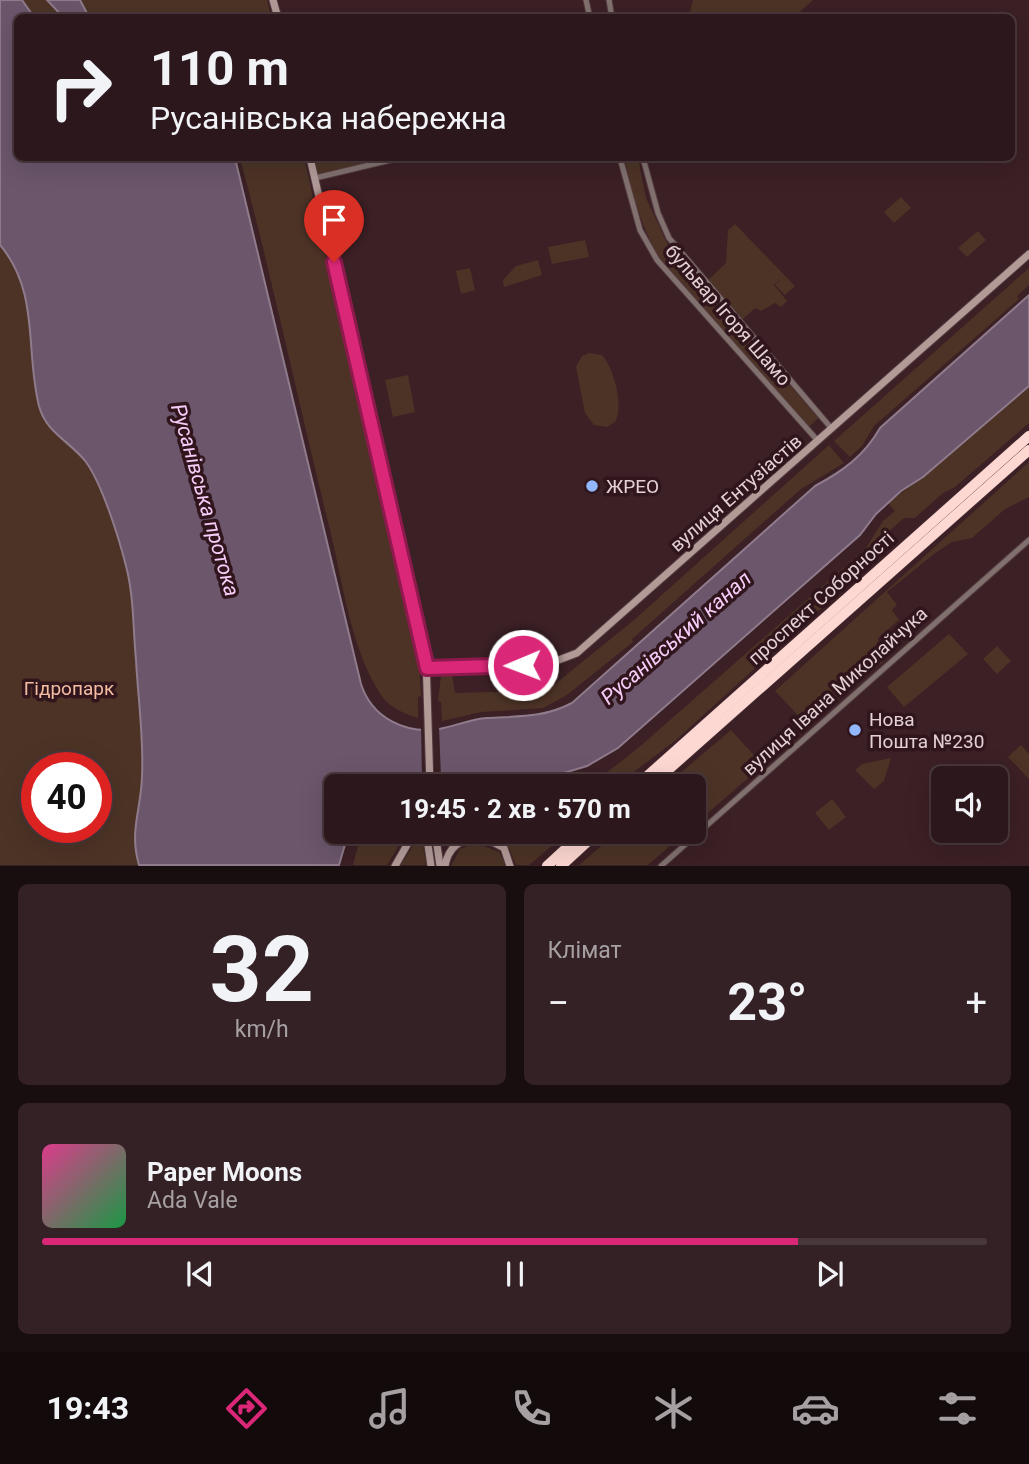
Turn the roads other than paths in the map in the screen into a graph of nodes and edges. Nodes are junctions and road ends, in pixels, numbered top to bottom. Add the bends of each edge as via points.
1 (311, 161) edge
2 (387, 161) edge
3 (621, 161) edge
4 (644, 161) edge
5 (315, 178) junction
6 (1029, 254) edge
7 (832, 429) junction
8 (1029, 436) edge
9 (818, 441) junction
10 (1029, 450) edge
11 (1029, 540) edge
12 (427, 668) junction
13 (430, 774) edge
14 (649, 774) edge
15 (664, 774) edge
16 (408, 844) edge
17 (428, 844) edge
18 (438, 844) edge
19 (571, 844) edge
20 (585, 844) edge
21 (395, 866) edge
22 (431, 866) edge
23 (442, 866) edge
24 (509, 866) edge
25 (547, 866) edge
26 (561, 866) edge
27 (662, 866) edge

1 - 5 main road
2 - 5 street
3 - 9 street, бульвар Ігоря Шамо via 635,217 657,260
4 - 7 street, бульвар Ігоря Шамо via 669,238
5 - 12 main road
6 - 7 main road, вулиця Ентузіастів
7 - 9 main road, вулиця Ентузіастів
8 - 14 highway, проспект Соборності
9 - 12 main road, вулиця Ентузіастів via 576,653 548,664
10 - 15 highway, проспект Соборності
11 - 27 street, вулиця Івана Миколайчука
12 - 13 main road
16 - 21 main road
17 - 22 main road
18 - 23 main road
19 - 25 highway
20 - 26 highway
23 - 24 main road via 457,844 481,836 503,848

